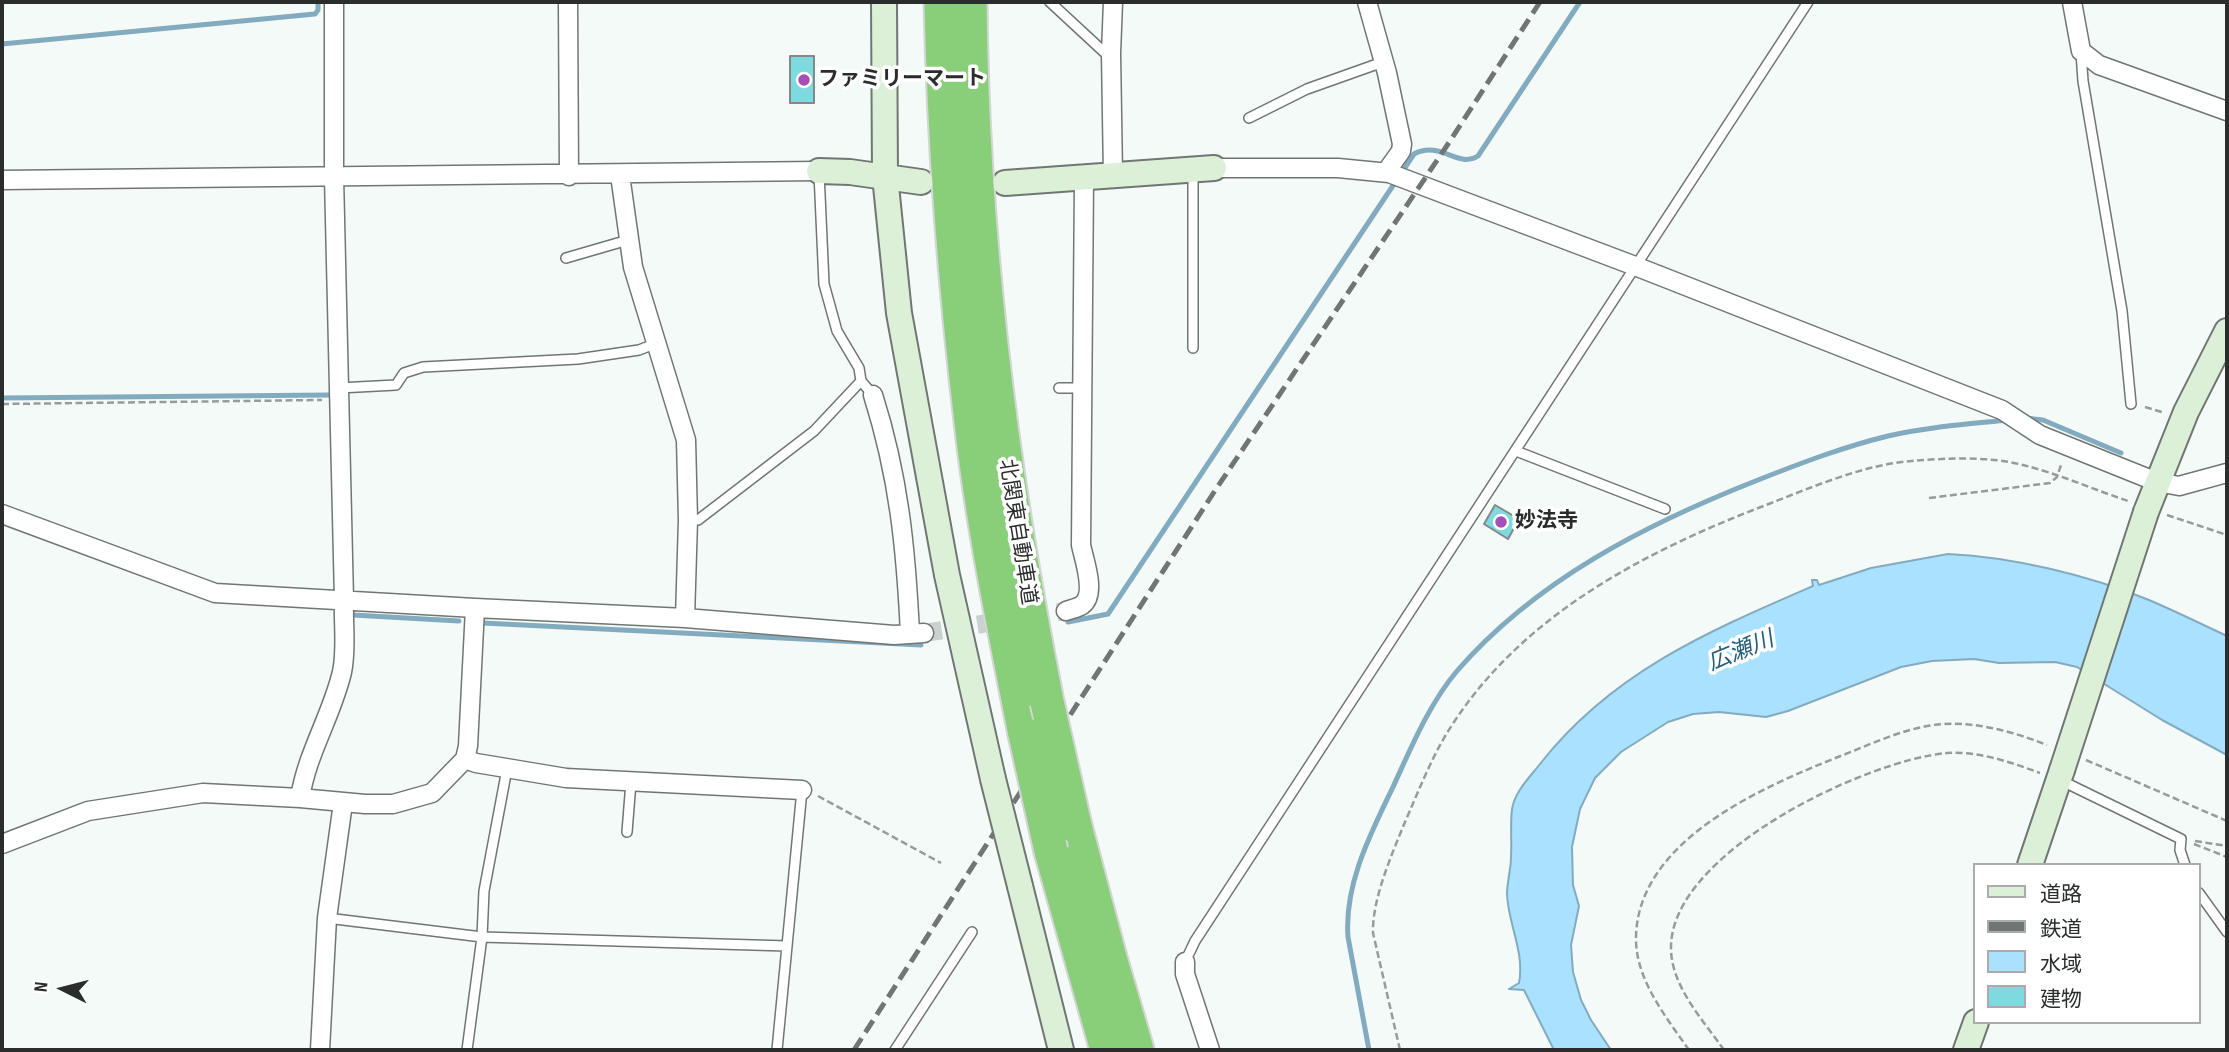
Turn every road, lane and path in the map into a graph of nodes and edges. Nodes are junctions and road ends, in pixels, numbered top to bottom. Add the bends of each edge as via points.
1 (334, 2) edge
2 (568, 2) edge
3 (884, 2) edge
4 (941, 2) edge
5 (970, 2) edge
6 (1050, 2) edge
7 (1113, 2) edge
8 (1367, 2) edge
9 (1808, 2) edge
10 (2072, 2) edge
11 (2081, 51) junction
12 (1111, 53) junction
13 (1383, 62) junction
14 (2227, 110) edge
15 (1250, 118) dead end
16 (1203, 168) junction
17 (819, 172) junction
18 (1386, 172) junction
19 (620, 175) junction
20 (569, 176) junction
21 (885, 176) junction
22 (1114, 176) junction
23 (334, 177) junction
24 (1084, 178) junction
25 (2, 180) edge
26 (921, 182) dead end
27 (1005, 183) dead end
28 (628, 240) junction
29 (566, 258) dead end
30 (1635, 266) junction
31 (2225, 337) edge
32 (657, 344) junction
33 (1193, 348) dead end
34 (867, 388) junction
35 (1059, 388) dead end
36 (1081, 388) junction
37 (339, 394) junction
38 (2, 404) edge
39 (2131, 404) joint
40 (2168, 414) dead end
41 (2068, 446) junction
42 (1516, 452) junction
43 (2227, 473) edge
44 (2057, 477) junction
45 (2157, 482) junction
46 (1929, 498) dead end
47 (1665, 509) dead end
48 (2147, 509) junction
49 (2, 514) edge
50 (688, 520) junction
51 (2227, 535) edge
52 (344, 600) junction
53 (475, 608) junction
54 (1066, 611) tunnel mouth
55 (685, 618) junction
56 (466, 759) junction
57 (2059, 765) junction
58 (507, 769) junction
59 (631, 782) junction
60 (802, 790) junction
61 (300, 798) junction
62 (343, 803) junction
63 (2227, 821) edge
64 (627, 832) dead end
65 (2181, 839) junction
66 (2, 844) edge
67 (2227, 846) edge
68 (2227, 857) edge
69 (941, 863) dead end
70 (2031, 863) edge
71 (2184, 863) edge
72 (2201, 896) edge
73 (327, 918) junction
74 (972, 932) dead end
75 (2227, 932) edge
76 (482, 937) junction
77 (787, 946) junction
78 (1185, 962) joint
79 (1975, 1024) edge
80 (320, 1050) edge
81 (467, 1050) edge
82 (777, 1050) edge
83 (895, 1050) edge
84 (1061, 1050) edge
85 (1107, 1050) edge
86 (1137, 1050) edge
87 (1210, 1050) edge
88 (1400, 1050) edge
89 (1689, 1050) edge
90 (1724, 1050) edge
91 (1966, 1050) edge

1 - 23 street
2 - 20 street
3 - 21 street
4 - 85 highway, 北関東自動車道, bridge via 952,235 972,432 1025,734 1051,851
5 - 86 highway, 北関東自動車道, bridge via 976,157 992,355 1017,535 1075,826
6 - 12 lane via 1104,52
7 - 12 street
8 - 13 street
9 - 30 lane
10 - 11 street
11 - 14 street via 2099,65
11 - 39 lane via 2122,311
12 - 22 street
13 - 15 lane via 1307,89
13 - 18 street via 1402,144
16 - 18 street
16 - 22 street
16 - 33 lane
17 - 19 street
17 - 21 street
17 - 34 lane via 824,284 837,331
18 - 30 street
19 - 20 street
19 - 28 street
20 - 23 street
21 - 26 street
21 - 84 street, bridge via 899,313 947,575
22 - 24 street
23 - 25 street
23 - 37 street
24 - 27 street
24 - 36 street
28 - 29 lane
28 - 32 street
30 - 41 street via 2002,410 2040,435
30 - 42 lane
31 - 45 street
32 - 37 lane via 578,359 423,367 404,373 396,385
32 - 50 street via 686,440
34 - 50 lane via 698,520
34 - 55 street via 901,515 917,634
35 - 36 lane
36 - 54 street via 1081,545 1089,588 1082,605
37 - 38 path
37 - 52 street
39 - 40 path
41 - 44 path
41 - 45 street
42 - 47 lane
42 - 78 lane
43 - 45 street via 2179,486
44 - 46 path via 2050,483
44 - 48 path
44 - 88 path via 2022,464 1973,459 1881,466 1773,502 1680,541 1618,575 1538,629 1489,676 1452,724 1388,867 1373,933
45 - 48 street
48 - 51 path
48 - 57 street, bridge
49 - 52 street via 215,593
50 - 55 street
52 - 53 street
52 - 61 street via 342,672 304,773
53 - 55 street
53 - 56 street
56 - 58 street
56 - 62 street via 432,793 393,804
57 - 63 path
57 - 65 lane
57 - 70 street
57 - 89 path via 2030,738 1994,729 1963,724 1908,730 1764,790 1690,837 1653,879 1643,898 1636,936 1648,985
57 - 90 path via 1965,753 1917,758 1804,804 1719,860 1681,907 1671,951 1676,976
58 - 59 street
58 - 76 lane via 484,891
59 - 60 street
59 - 64 lane
60 - 69 path
60 - 77 lane
61 - 62 street
61 - 66 street via 202,793 115,806 75,815
62 - 73 street
65 - 67 path
65 - 68 path
65 - 71 lane
72 - 75 lane
73 - 76 lane
73 - 80 street
74 - 83 lane
76 - 77 lane
76 - 81 lane
77 - 82 lane
78 - 87 street
79 - 91 street

